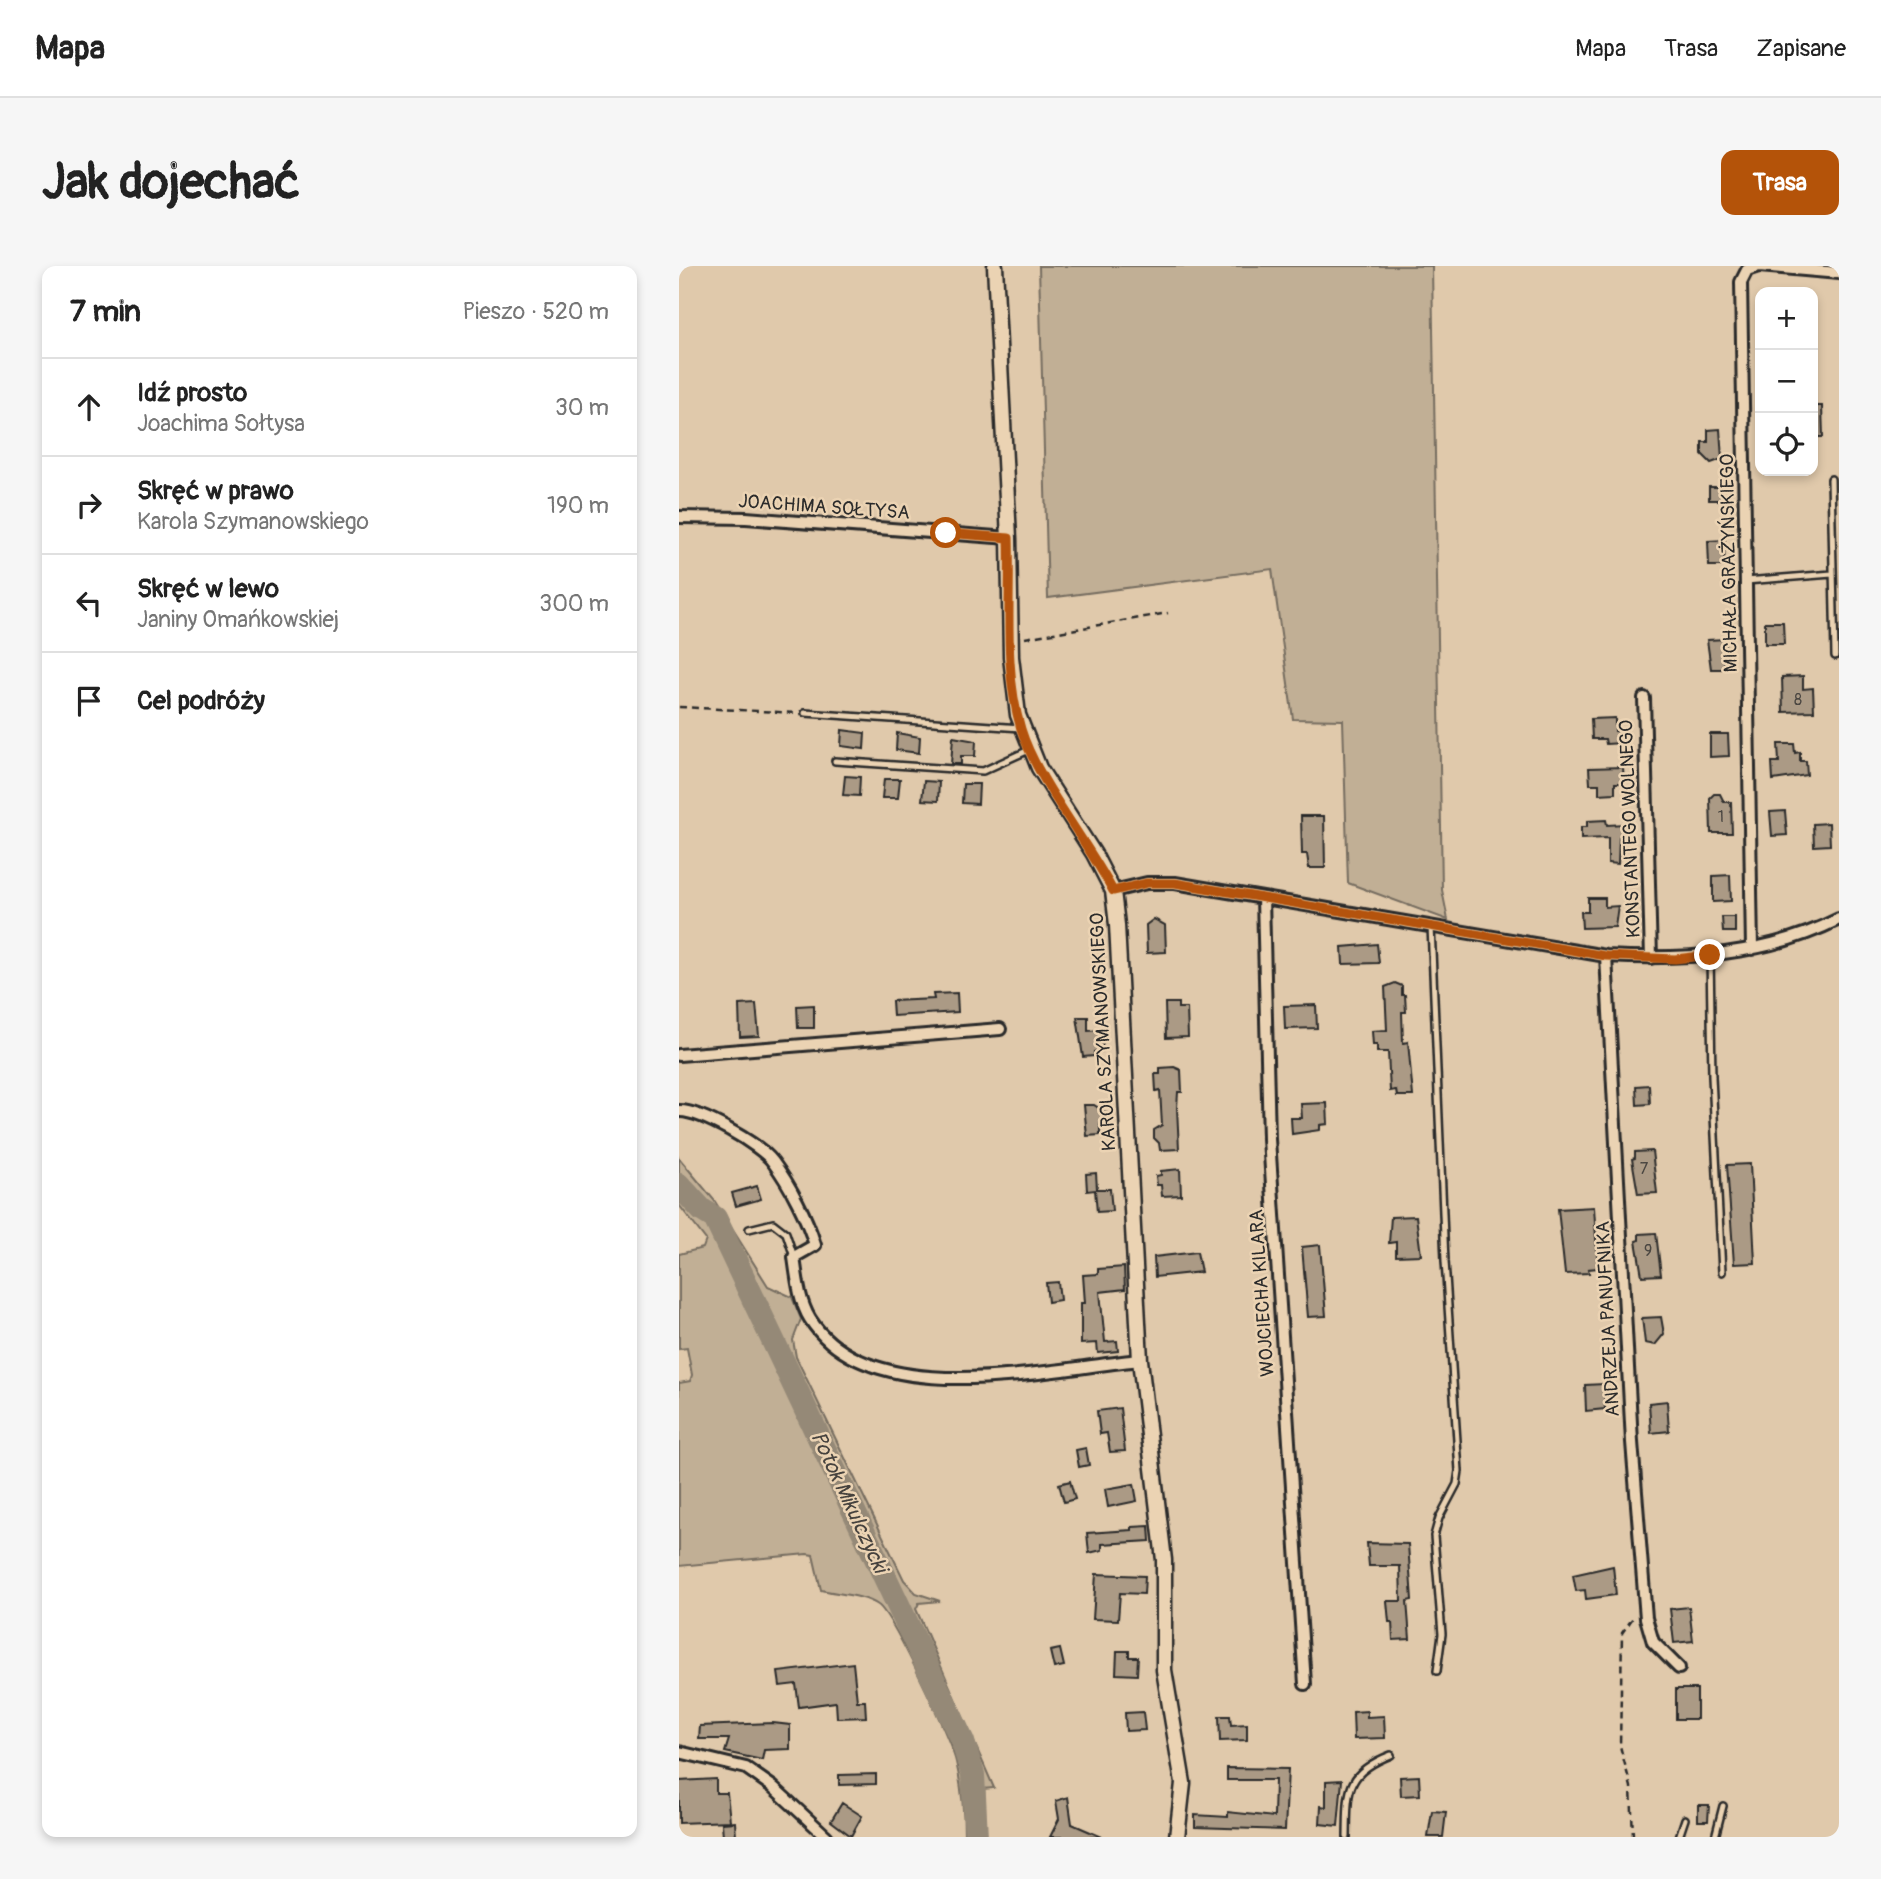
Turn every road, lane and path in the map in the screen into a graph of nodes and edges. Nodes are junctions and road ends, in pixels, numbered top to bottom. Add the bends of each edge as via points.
1 (995, 266) edge
2 (1839, 273) edge
3 (1831, 480) dead end
4 (679, 517) edge
5 (1009, 538) junction
6 (1832, 574) junction
7 (1746, 581) junction
8 (1168, 613) dead end
9 (1011, 641) junction
10 (1835, 656) dead end
11 (1644, 698) dead end
12 (679, 707) edge
13 (805, 713) joint
14 (1021, 729) junction
15 (1029, 750) junction
16 (835, 761) dead end
17 (1113, 891) junction
18 (1263, 898) junction
19 (1839, 919) edge
20 (1431, 926) junction
21 (1752, 949) junction
22 (1710, 955) junction
23 (1606, 956) junction
24 (1651, 958) junction
25 (1000, 1029) dead end
26 (679, 1055) edge
27 (679, 1111) edge
28 (749, 1229) dead end
29 (794, 1257) junction
30 (1722, 1272) dead end
31 (1140, 1360) junction
32 (1645, 1605) junction
33 (1679, 1668) dead end
34 (1437, 1671) dead end
35 (1305, 1684) dead end
36 (679, 1752) edge
37 (1391, 1755) dead end
38 (1723, 1806) dead end
39 (1685, 1819) dead end
40 (827, 1837) edge
41 (1177, 1837) edge
42 (1347, 1837) edge
43 (1633, 1837) edge
44 (1679, 1837) edge
45 (1715, 1837) edge

1 - 5 street, KAROLA SZYMANOWSKIEGO
2 - 7 street, MICHAŁA GRAŻYŃSKIEGO via 1759,267 1747,271 1741,282
3 - 6 lane
4 - 5 street, JOACHIMA SOŁTYSA
5 - 9 street, KAROLA SZYMANOWSKIEGO
6 - 7 lane
6 - 10 lane
7 - 21 street, MICHAŁA GRAŻYŃSKIEGO
8 - 9 path
9 - 14 street, KAROLA SZYMANOWSKIEGO
11 - 24 street, KONSTANTEGO WOLNEGO
12 - 13 path
13 - 14 lane
14 - 15 street, KAROLA SZYMANOWSKIEGO
15 - 16 lane via 983,771
15 - 17 street, KAROLA SZYMANOWSKIEGO
17 - 18 street via 1147,883 1175,883
17 - 31 street, KAROLA SZYMANOWSKIEGO
18 - 20 street
18 - 35 street, WOJCIECHA KILARA via 1269,1139
19 - 21 street
20 - 23 street
20 - 34 lane via 1459,1471 1434,1536 1441,1634
21 - 22 street
22 - 24 street
22 - 30 lane
23 - 24 street
23 - 32 street, ANDRZEJA PANUFNIKA
25 - 26 street
27 - 29 street via 711,1118 772,1160 815,1245
28 - 29 lane via 773,1223 786,1233
29 - 31 street via 803,1304 825,1338 849,1355 905,1376 962,1379
31 - 41 street, KAROLA SZYMANOWSKIEGO via 1162,1533 1164,1670 1183,1783
32 - 33 street, ANDRZEJA PANUFNIKA via 1653,1642
32 - 43 path via 1622,1633 1620,1746 1631,1787
36 - 40 street via 746,1768
37 - 42 lane via 1370,1763 1348,1790
38 - 45 lane
39 - 44 lane

